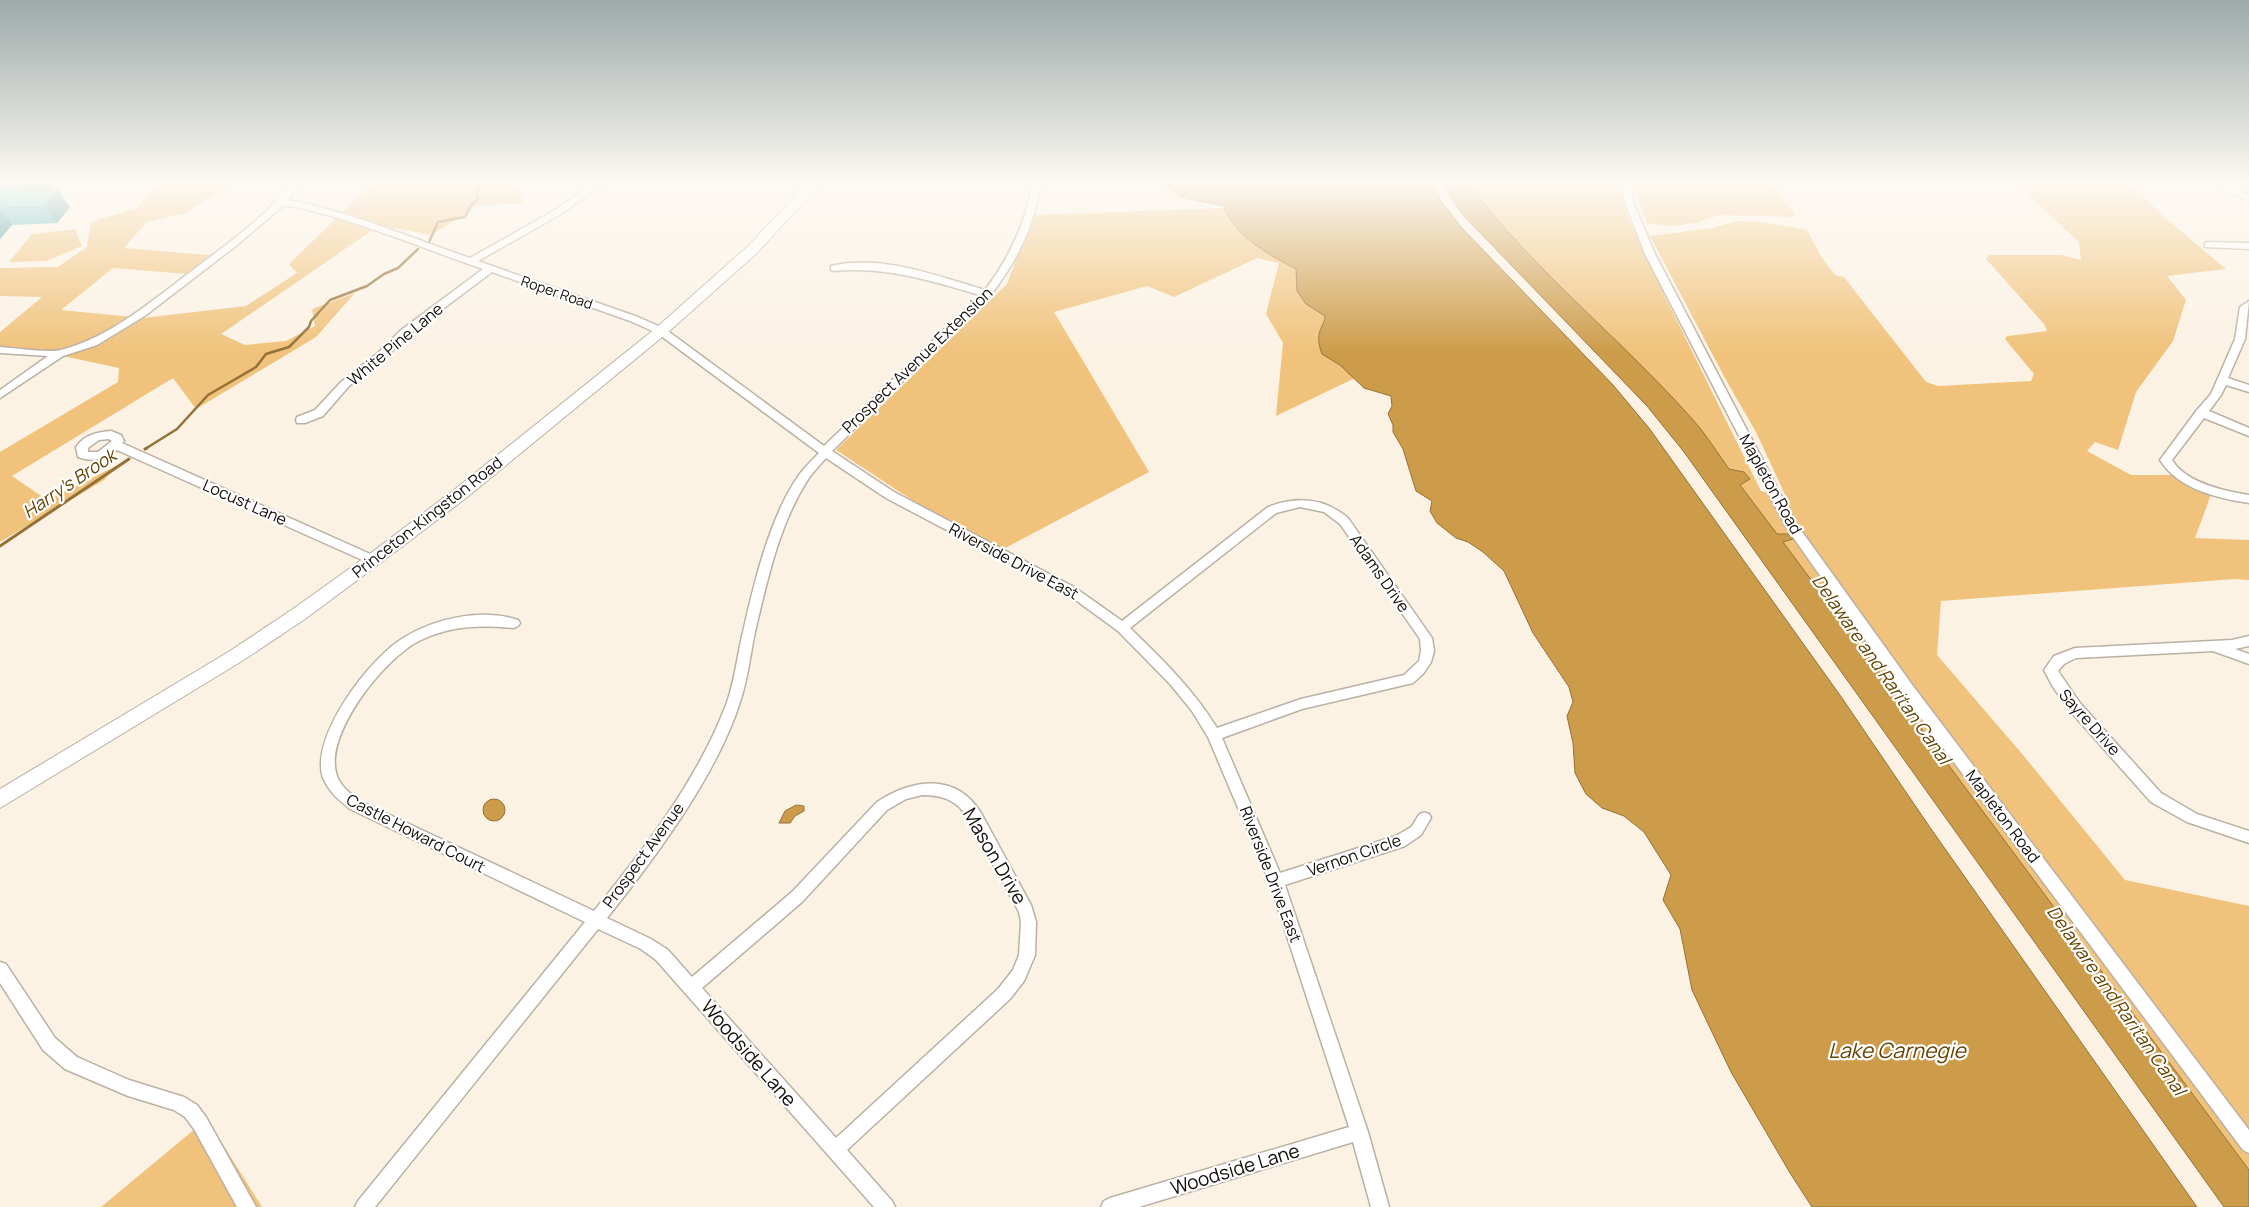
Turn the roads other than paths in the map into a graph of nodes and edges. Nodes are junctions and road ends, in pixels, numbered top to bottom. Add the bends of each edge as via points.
1 (238, 239) edge
2 (403, 239) edge
3 (510, 239) edge
4 (762, 239) edge
5 (1023, 239) edge
6 (1644, 239) edge
7 (2208, 245) dead end
8 (2249, 246) edge
9 (470, 262) junction
10 (834, 268) dead end
11 (490, 269) junction
12 (987, 294) junction
13 (2249, 304) edge
14 (660, 331) junction
15 (2245, 341) edge
16 (0, 350) edge
17 (59, 354) junction
18 (2222, 380) junction
19 (2249, 390) edge
20 (0, 395) edge
21 (2201, 412) junction
22 (302, 420) dead end
23 (2249, 432) edge
24 (116, 445) dead end
25 (824, 451) junction
26 (2249, 499) edge
27 (373, 560) junction
28 (514, 623) dead end
29 (1122, 628) junction
30 (2249, 641) edge
31 (2211, 647) junction
32 (2249, 659) edge
33 (1214, 735) junction
34 (0, 799) edge
35 (1424, 818) dead end
36 (2249, 837) edge
37 (1276, 881) junction
38 (595, 921) junction
39 (0, 969) edge
40 (692, 987) junction
41 (1359, 1132) junction
42 (2249, 1144) edge
43 (835, 1150) junction
44 (371, 1204) edge
45 (247, 1207) edge
46 (886, 1207) edge
47 (1110, 1207) edge
48 (1380, 1207) edge

1 - 17 street via 142,313 93,343
2 - 9 street, Roper Road
3 - 9 street
4 - 14 main road, Princeton-Kingston Road
5 - 12 street, Prospect Avenue Extension
6 - 42 street, Mapleton Road via 1790,524 1908,690
7 - 8 street
9 - 11 street, Roper Road
10 - 12 street via 853,265 887,268
11 - 14 street, Roper Road via 634,318
11 - 22 street, White Pine Lane via 404,333 345,384 319,413
12 - 25 street, Prospect Avenue Extension
13 - 15 street via 2245,307
14 - 25 street, Riverside Drive East
14 - 27 main road, Princeton-Kingston Road via 460,494
15 - 18 street
16 - 17 street
17 - 20 street
18 - 19 street
18 - 21 street via 2216,395
21 - 23 street
21 - 26 street via 2166,456 2167,464 2186,479
24 - 27 street, Locust Lane
25 - 29 street, Riverside Drive East via 890,495 1070,590
25 - 38 street, Prospect Avenue via 803,478 779,526 749,632 741,678 722,731 688,794
27 - 34 main road, Princeton-Kingston Road via 236,656
28 - 38 street, Castle Howard Court via 478,620 439,628 416,636 395,650 341,718 327,754 327,768 338,792 355,805
29 - 33 street, Riverside Drive East via 1175,680
29 - 33 street, Adams Drive via 1272,510 1290,503 1311,504 1332,511 1344,521 1426,638 1428,653 1421,670 1408,679 1302,704
30 - 31 street, Sayre Drive
31 - 32 street, Sayre Drive
31 - 36 street, Sayre Drive via 2075,653 2059,660 2051,670 2058,687 2071,704 2101,733 2159,800 2200,820
33 - 37 street, Riverside Drive East
35 - 37 street, Vernon Circle via 1416,831 1400,841
37 - 41 street, Riverside Drive East
38 - 40 street, Woodside Lane via 662,955
38 - 44 street, Prospect Avenue
39 - 45 street via 49,1044 71,1062 128,1088 178,1103 191,1112
40 - 43 street, Woodside Lane
40 - 43 street, Mason Drive via 797,897 892,798 916,790 941,790 953,794 971,809 1026,910 1030,924 1028,956 1021,972 1004,994
41 - 47 street, Woodside Lane
41 - 48 street, Riverside Drive East
43 - 46 street, Woodside Lane

